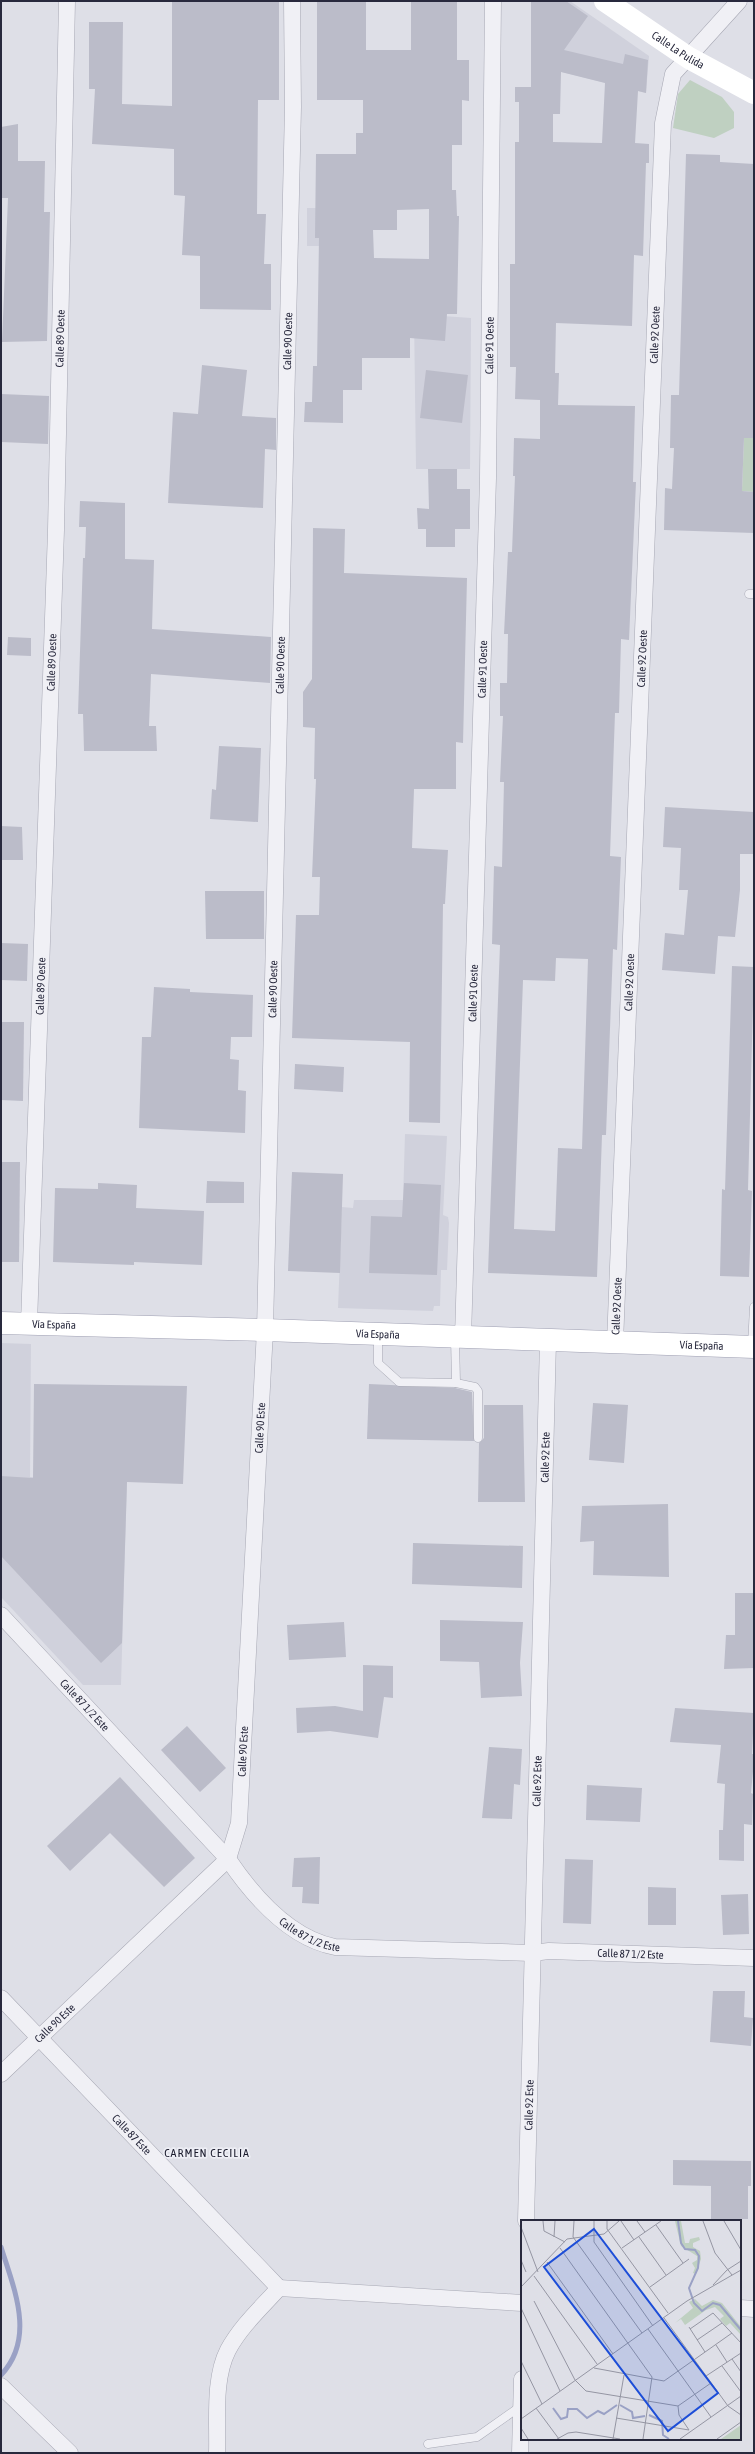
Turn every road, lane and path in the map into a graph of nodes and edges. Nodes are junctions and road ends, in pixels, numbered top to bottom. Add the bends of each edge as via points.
1 (67, 1) edge
2 (292, 1) edge
3 (493, 1) edge
4 (605, 1) edge
5 (739, 1) edge
6 (689, 58) junction
7 (754, 93) edge
8 (754, 1307) edge
9 (1, 1323) edge
10 (29, 1324) junction
11 (265, 1330) junction
12 (378, 1335) junction
13 (459, 1338) junction
14 (548, 1341) junction
15 (615, 1343) junction
16 (753, 1347) edge
17 (456, 1383) junction
18 (478, 1438) dead end
19 (1, 1615) edge
20 (228, 1859) junction
21 (532, 1953) junction
22 (754, 1958) edge
23 (1, 1998) edge
24 (39, 2038) junction
25 (1, 2074) edge
26 (526, 2220) edge
27 (279, 2288) junction
28 (521, 2303) edge
29 (741, 2308) edge
30 (754, 2309) edge
31 (1, 2386) edge
32 (521, 2406) edge
33 (428, 2444) dead end
34 (70, 2453) edge
35 (217, 2453) edge
36 (520, 2453) edge

1 - 10 street, Calle 89 Oeste via 56,530
2 - 11 street, Calle 90 Oeste via 293,107
3 - 13 street, Calle 91 Oeste via 488,478
4 - 6 main road, Calle La Pulida
5 - 6 street, Calle 92 Oeste
6 - 7 main road, Calle La Pulida
6 - 15 street, Calle 92 Oeste via 673,74 663,123
8 - 16 lane
9 - 10 main road, Vía España
10 - 11 main road, Vía España
11 - 12 main road, Vía España
11 - 20 street, Calle 90 Este via 239,1823
12 - 13 main road, Vía España
12 - 17 lane via 378,1363 399,1382
13 - 14 main road, Vía España
13 - 17 lane
14 - 15 main road, Vía España
14 - 21 street, Calle 92 Este
15 - 16 main road, Vía España
17 - 18 lane via 471,1385 478,1391
19 - 20 street, Calle 87 1/2 Este
20 - 21 street, Calle 87 1/2 Este via 255,1893 284,1922 300,1935 323,1944 335,1947
20 - 24 street, Calle 90 Este
21 - 22 street, Calle 87 1/2 Este via 549,1951
21 - 26 street, Calle 92 Este
23 - 24 street, Calle 87 Este
24 - 25 street, Calle 90 Este
24 - 27 street, Calle 87 Este
27 - 28 street
27 - 35 street via 242,2328 228,2351 220,2377
29 - 30 street
31 - 34 street
32 - 33 lane via 477,2437
32 - 36 street

